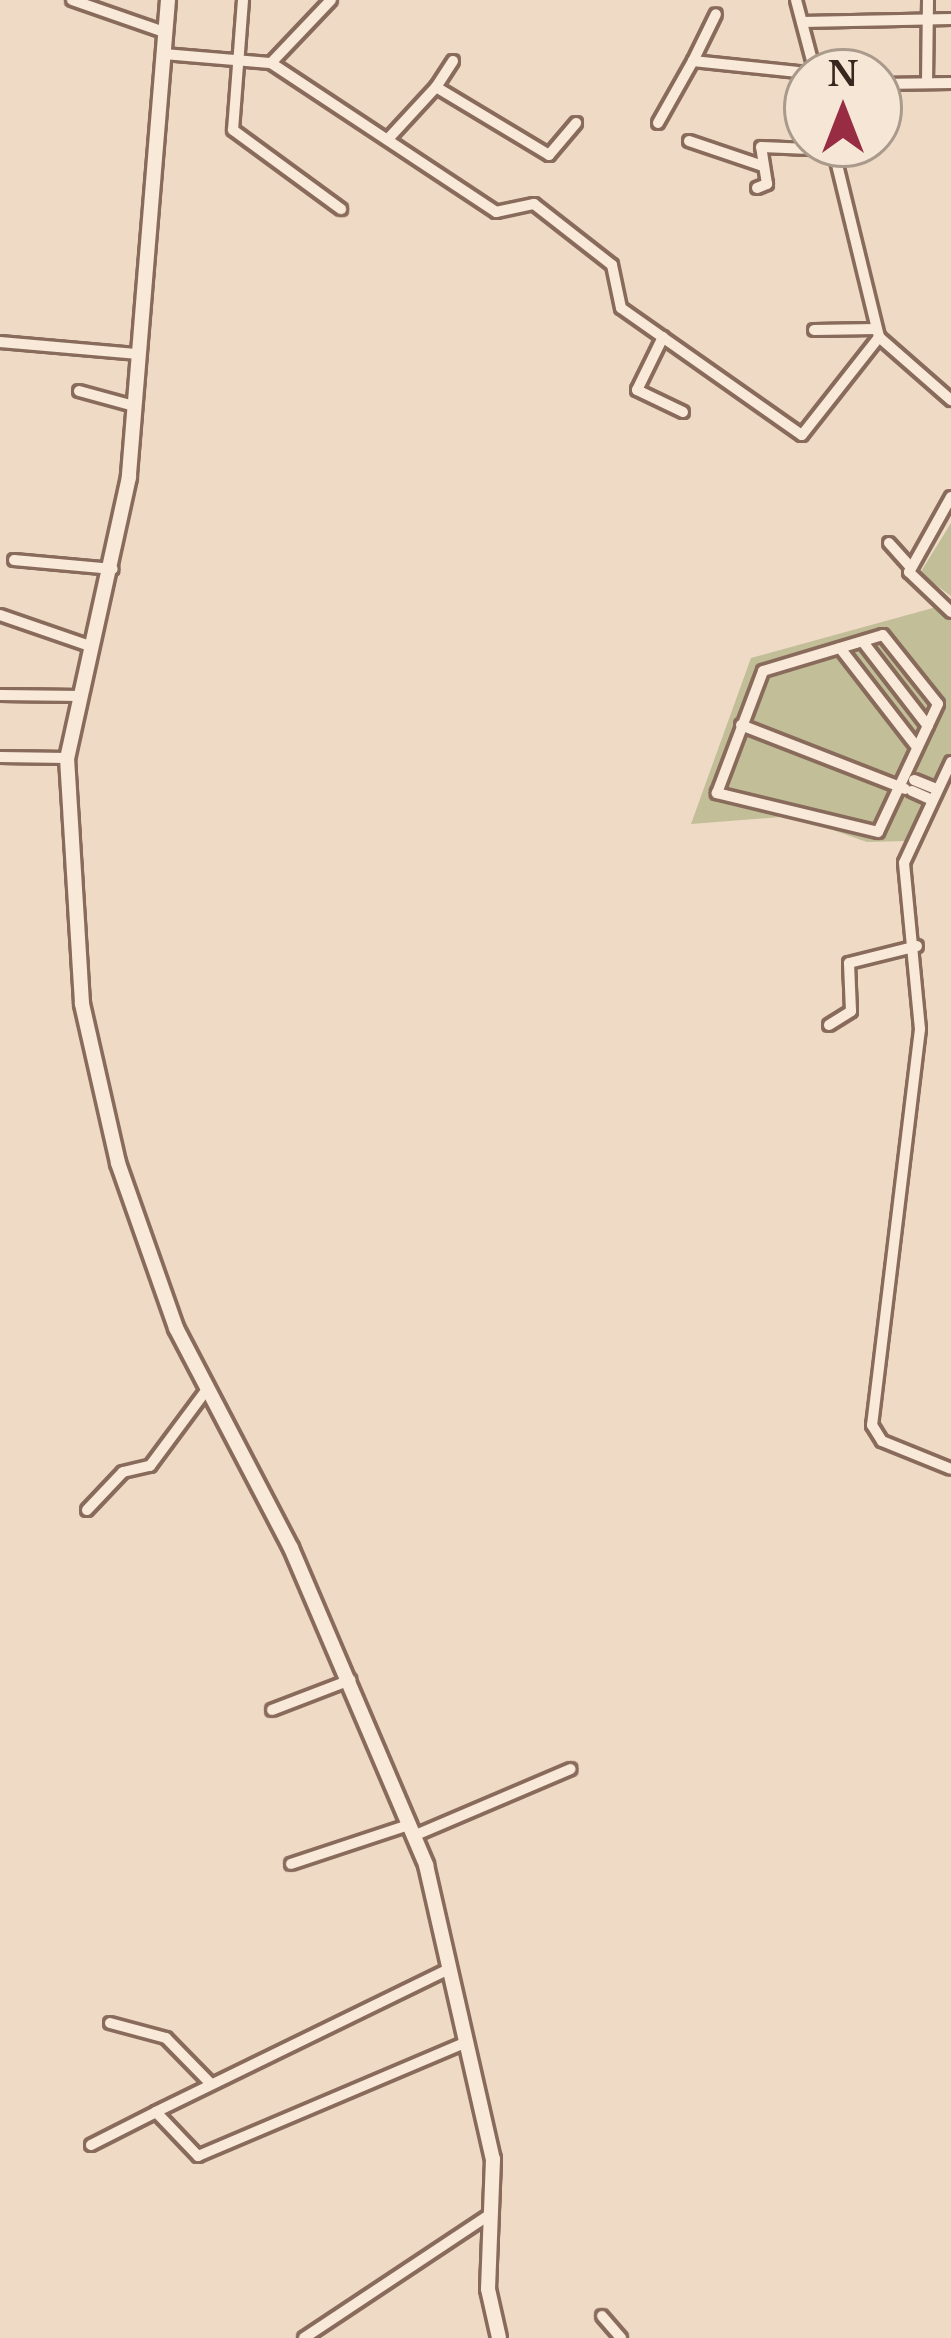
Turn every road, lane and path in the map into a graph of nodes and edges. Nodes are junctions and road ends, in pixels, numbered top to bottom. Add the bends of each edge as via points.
1 (72, 0) edge
2 (168, 0) edge
3 (243, 0) edge
4 (332, 0) edge
5 (796, 0) edge
6 (928, 0) edge
7 (716, 14) dead end
8 (951, 19) edge
9 (928, 20) junction
10 (802, 22) junction
11 (164, 32) junction
12 (807, 48) edge
13 (163, 54) junction
14 (453, 61) dead end
15 (693, 61) junction
16 (238, 62) junction
17 (271, 63) junction
18 (783, 69) edge
19 (927, 83) junction
20 (951, 83) edge
21 (903, 84) edge
22 (436, 87) junction
23 (576, 123) dead end
24 (658, 123) dead end
25 (388, 139) junction
26 (689, 141) dead end
27 (783, 147) edge
28 (763, 166) junction
29 (838, 168) edge
30 (757, 188) dead end
31 (340, 209) dead end
32 (814, 330) dead end
33 (878, 333) junction
34 (663, 337) junction
35 (0, 342) edge
36 (138, 354) junction
37 (79, 392) dead end
38 (951, 400) edge
39 (134, 406) junction
40 (683, 412) dead end
41 (951, 496) edge
42 (889, 542) dead end
43 (14, 560) dead end
44 (910, 566) junction
45 (112, 569) junction
46 (951, 612) edge
47 (0, 616) edge
48 (863, 641) junction
49 (94, 647) junction
50 (840, 648) junction
51 (0, 695) edge
52 (81, 696) junction
53 (741, 725) junction
54 (928, 726) junction
55 (916, 746) junction
56 (0, 757) edge
57 (67, 758) junction
58 (951, 762) edge
59 (904, 783) junction
60 (932, 794) junction
61 (916, 946) junction
62 (829, 1025) dead end
63 (205, 1392) junction
64 (951, 1469) edge
65 (87, 1510) dead end
66 (350, 1680) junction
67 (272, 1710) dead end
68 (571, 1768) dead end
69 (414, 1829) junction
70 (291, 1864) dead end
71 (449, 1970) junction
72 (110, 2023) dead end
73 (466, 2042) junction
74 (211, 2084) junction
75 (156, 2112) junction
76 (91, 2145) dead end
77 (492, 2213) junction
78 (602, 2316) dead end
79 (304, 2338) edge
80 (500, 2338) edge
81 (621, 2338) edge

1 - 11 street
2 - 11 street
3 - 16 street
4 - 17 street
5 - 10 street
6 - 9 street
7 - 15 street
8 - 9 street
9 - 10 street
9 - 19 street
10 - 12 street
11 - 13 street
13 - 16 street
13 - 36 street
14 - 22 street
15 - 18 street
15 - 24 street
16 - 17 street
16 - 31 street via 235,134
17 - 25 street
19 - 20 street
19 - 21 street
22 - 23 street via 549,154
22 - 25 street
25 - 34 street via 496,212 534,204 575,232 616,270 621,308
26 - 28 street
27 - 28 street via 761,147
28 - 30 street via 766,186
29 - 33 street
32 - 33 street
33 - 34 street via 805,436
33 - 38 street
34 - 40 street via 638,390
35 - 36 street
36 - 39 street
37 - 39 street
39 - 45 street
41 - 44 street
42 - 44 street
43 - 45 street
44 - 46 street
45 - 49 street
47 - 49 street
48 - 50 street
48 - 54 street
48 - 54 street via 885,635 937,703
49 - 52 street
50 - 53 street via 763,671
50 - 55 street
51 - 52 street
52 - 57 street
53 - 59 street
53 - 59 street via 719,794 869,836
54 - 55 street
55 - 59 street
56 - 57 street
57 - 63 street via 93,1070
58 - 60 street
59 - 60 street
60 - 61 street via 904,862
61 - 62 street via 849,963 851,1011
61 - 64 street via 920,1029 872,1425 882,1441
63 - 65 street via 151,1466 123,1472
63 - 66 street
66 - 67 street
66 - 69 street
68 - 69 street
69 - 70 street
69 - 71 street
71 - 73 street
71 - 74 street
72 - 74 street via 166,2038
73 - 75 street via 198,2156
73 - 77 street via 493,2159
74 - 75 street
75 - 76 street
77 - 79 street
77 - 80 street
78 - 81 street

